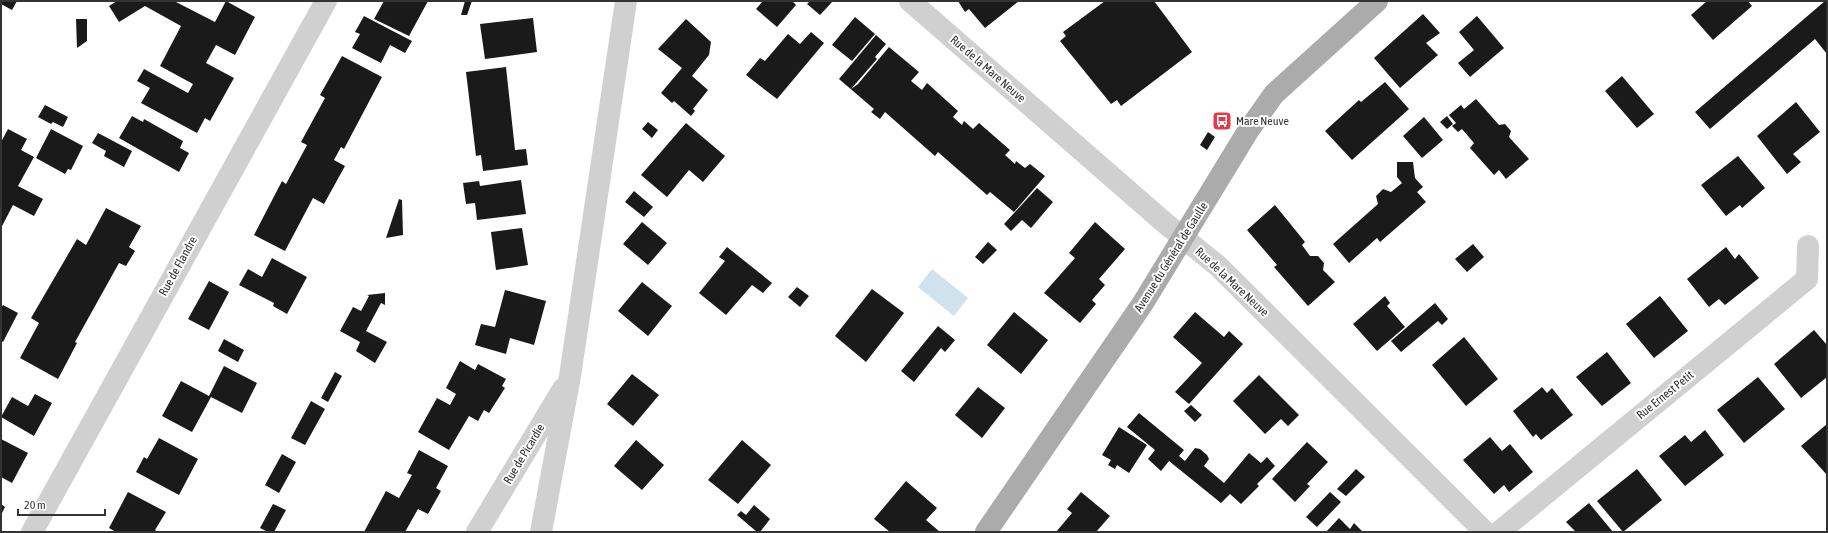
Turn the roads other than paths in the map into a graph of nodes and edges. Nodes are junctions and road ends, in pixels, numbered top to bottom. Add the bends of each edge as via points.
1 (326, 1) edge
2 (626, 1) edge
3 (910, 1) edge
4 (1376, 1) edge
5 (1184, 237) junction
6 (1808, 246) dead end
7 (570, 376) junction
8 (32, 532) edge
9 (477, 532) edge
10 (541, 532) edge
11 (986, 532) edge
12 (1485, 532) edge
13 (1499, 532) edge

1 - 8 street, Rue de Flandre
2 - 7 street
3 - 5 street, Rue de la Mare Neuve
4 - 5 main road, Avenue du Général de Gaulle via 1274,94 1248,131
5 - 11 main road, Avenue du Général de Gaulle via 1143,303
5 - 12 street, Rue de la Mare Neuve via 1218,266
6 - 13 street, Rue Ernest Petit via 1807,279
7 - 9 street, Rue de Picardie
7 - 10 street

